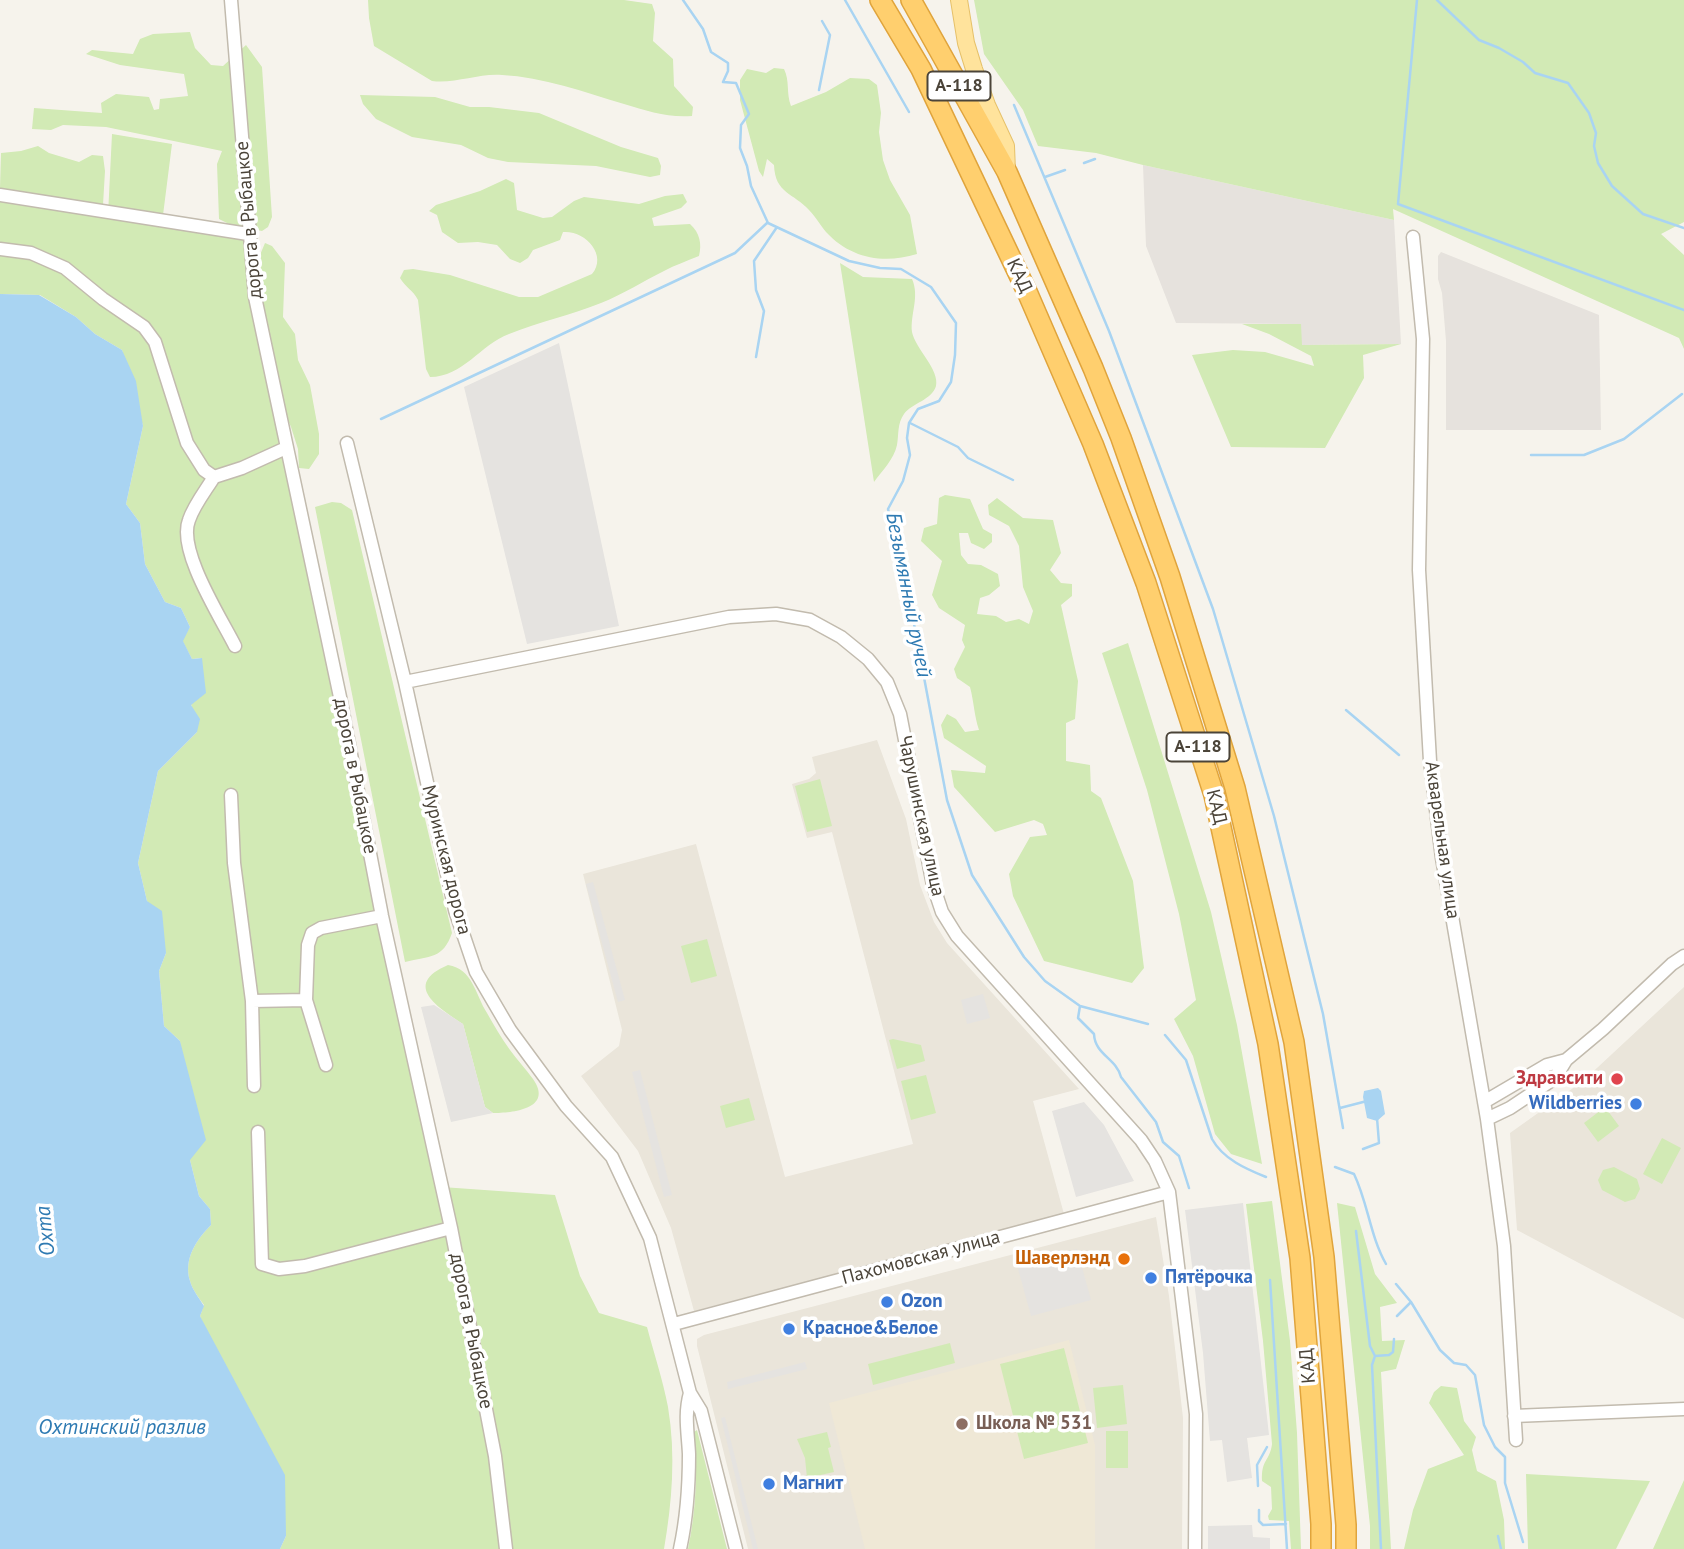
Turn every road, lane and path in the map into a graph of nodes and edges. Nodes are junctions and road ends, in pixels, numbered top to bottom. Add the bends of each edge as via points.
1 (231, 0) edge
2 (880, 0) edge
3 (911, 0) edge
4 (960, 0) edge
5 (1007, 172) junction
6 (0, 195) edge
7 (248, 234) junction
8 (1413, 237) dead end
9 (0, 249) edge
10 (347, 443) dead end
11 (286, 448) junction
12 (214, 477) junction
13 (235, 646) dead end
14 (405, 682) junction
15 (231, 796) dead end
16 (382, 916) junction
17 (1684, 956) edge
18 (306, 1000) junction
19 (252, 1001) junction
20 (1566, 1060) junction
21 (326, 1065) dead end
22 (254, 1086) dead end
23 (1484, 1102) junction
24 (1487, 1119) junction
25 (258, 1132) dead end
26 (1169, 1192) junction
27 (451, 1228) junction
28 (674, 1324) junction
29 (690, 1393) junction
30 (1684, 1409) edge
31 (1514, 1416) junction
32 (1516, 1440) dead end
33 (506, 1549) edge
34 (680, 1549) edge
35 (736, 1549) edge
36 (1195, 1549) edge
37 (1321, 1549) edge
38 (1346, 1549) edge

1 - 7 street, дорога в Рыбацкое
2 - 37 highway, КАД / А-118 via 921,69 1093,444 1146,583 1214,795 1268,1044 1300,1258
3 - 5 highway, КАД / А-118
4 - 5 main road via 974,69 1006,146
5 - 38 highway, КАД / А-118 via 1121,438 1170,577 1235,788 1294,1042 1324,1257
6 - 7 street
7 - 11 street, дорога в Рыбацкое via 255,297
8 - 23 street, Акварельная улица via 1423,339 1419,570 1430,761
9 - 12 street via 31,253 65,268 144,327 155,342 187,443
10 - 14 street, Муринская дорога
11 - 12 street
11 - 16 street, дорога в Рыбацкое
12 - 13 street via 186,529 201,586
14 - 26 street, Чарушинская улица via 729,617 776,614 810,620 841,636 887,682 900,714 942,912 957,936 1141,1140
14 - 28 street, Муринская дорога via 455,911 476,972 518,1041 566,1106 612,1157 650,1238
15 - 19 street via 234,863
16 - 18 street via 312,933
16 - 27 street, дорога в Рыбацкое
17 - 20 street
18 - 19 street
18 - 21 street
19 - 22 street
20 - 23 street via 1546,1065
20 - 24 street via 1555,1077
23 - 24 street, Акварельная улица
24 - 31 street, Акварельная улица via 1504,1246
25 - 27 street via 262,1264 279,1269 305,1266
26 - 28 street, Пахомовская улица
26 - 36 street, Чарушинская улица via 1196,1413
27 - 33 street, дорога в Рыбацкое via 495,1456
28 - 29 street, Муринская дорога
29 - 34 street, Муринская дорога via 685,1410 687,1518
29 - 35 street, Муринская дорога via 701,1411
30 - 31 street
31 - 32 street, Акварельная улица

